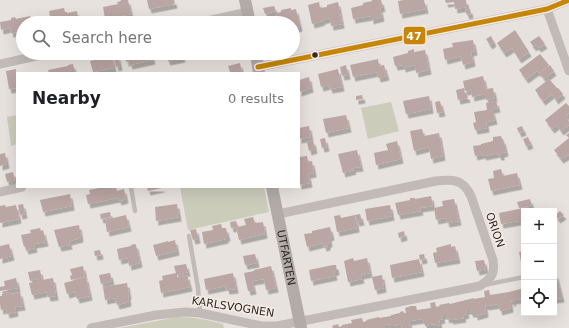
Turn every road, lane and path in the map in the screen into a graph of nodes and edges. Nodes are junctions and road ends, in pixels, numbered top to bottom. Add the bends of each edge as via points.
1 (569, 0) edge
2 (547, 9) junction
3 (248, 12) edge
4 (230, 16) edge
5 (18, 60) edge
6 (257, 60) edge
7 (0, 64) edge
8 (259, 70) edge
9 (569, 71) edge
10 (18, 188) edge
11 (131, 188) edge
12 (272, 188) edge
13 (0, 192) edge
14 (135, 211) dead end
15 (278, 214) junction
16 (189, 236) dead end
17 (521, 278) edge
18 (480, 286) junction
19 (200, 313) junction
20 (300, 325) edge
21 (91, 328) edge

1 - 2 street
2 - 8 street
2 - 9 street
3 - 4 street
5 - 7 street
6 - 8 main road
10 - 13 street
11 - 14 lane
12 - 15 main road, UTFARTEN
15 - 18 street, ORION via 436,181 459,182 468,189 493,260 492,277
15 - 20 main road, UTFARTEN
16 - 19 lane
17 - 18 lane
18 - 20 street
19 - 20 street, KARLSVOGNEN via 262,326
19 - 21 street, KARLSVOGNEN via 156,315

